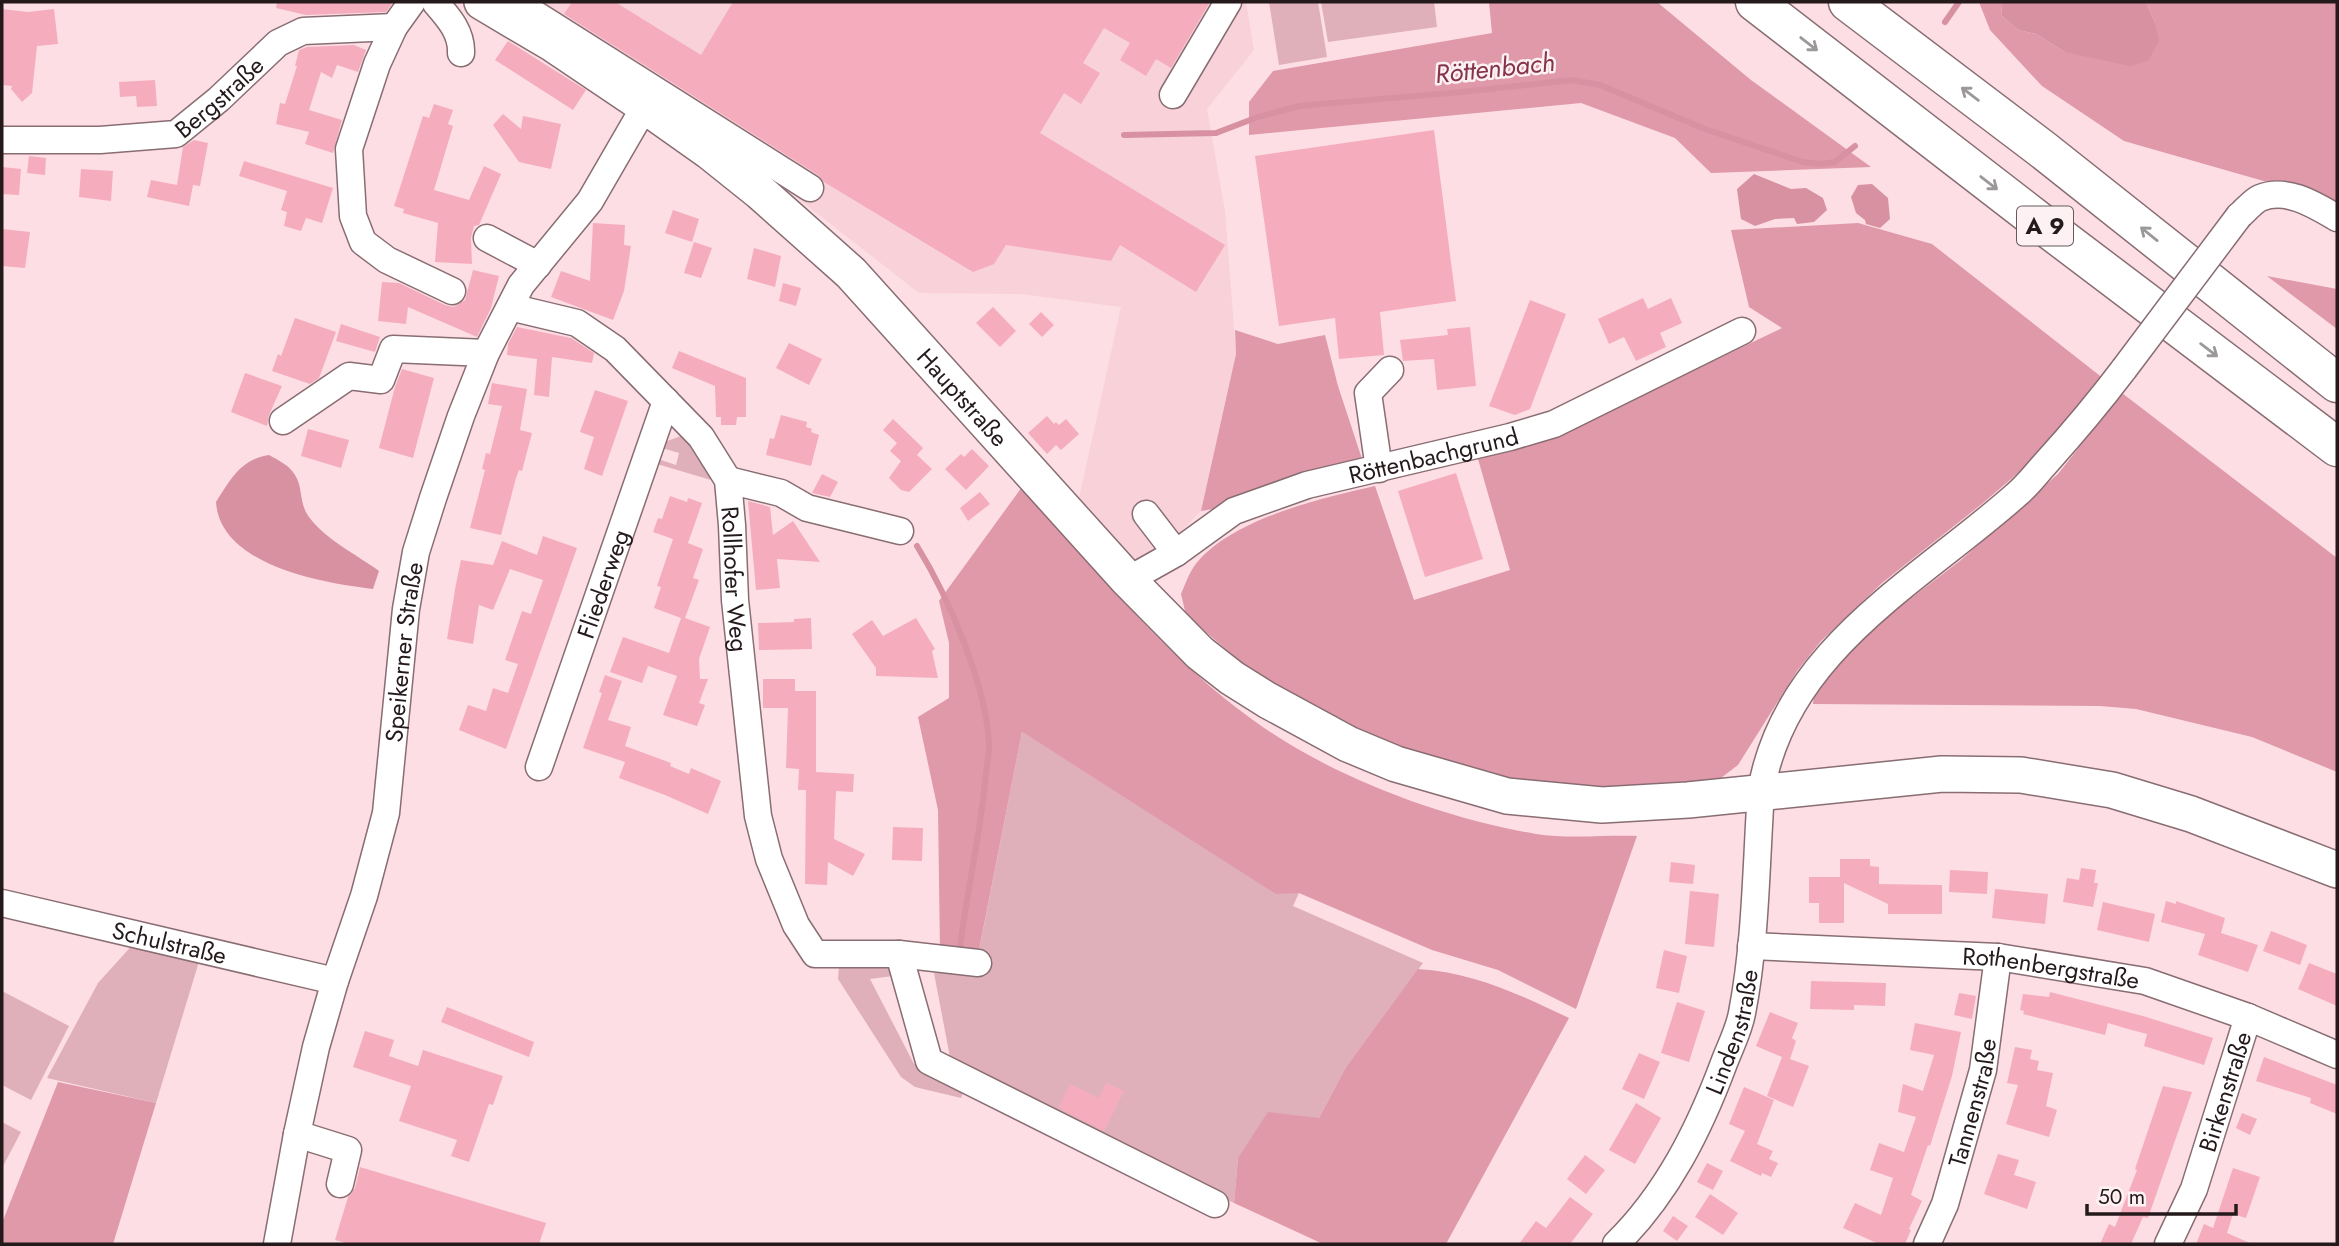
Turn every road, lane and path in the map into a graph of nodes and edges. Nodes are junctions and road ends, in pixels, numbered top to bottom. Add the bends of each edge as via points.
1 (412, 2) edge
2 (435, 2) edge
3 (1228, 2) edge
4 (1755, 2) edge
5 (1848, 2) edge
6 (506, 5) edge
7 (394, 27) junction
8 (461, 53) dead end
9 (1173, 95) dead end
10 (645, 106) junction
11 (2, 140) edge
12 (810, 188) dead end
13 (2337, 218) edge
14 (487, 238) dead end
15 (538, 265) junction
16 (452, 291) dead end
17 (510, 307) junction
18 (1742, 331) dead end
19 (486, 353) junction
20 (1390, 370) dead end
21 (2337, 383) edge
22 (666, 401) junction
23 (284, 421) dead end
24 (2337, 447) edge
25 (1379, 469) junction
26 (728, 480) junction
27 (1146, 514) dead end
28 (900, 531) dead end
29 (1177, 553) junction
30 (1128, 580) junction
31 (539, 767) dead end
32 (1761, 791) junction
33 (2337, 870) edge
34 (2, 903) edge
35 (1751, 946) junction
36 (899, 954) junction
37 (1998, 957) junction
38 (978, 963) dead end
39 (335, 981) junction
40 (2248, 1017) junction
41 (2337, 1055) edge
42 (297, 1133) junction
43 (340, 1184) dead end
44 (1215, 1204) dead end
45 (277, 1244) edge
46 (1616, 1244) edge
47 (1927, 1244) edge
48 (2168, 1244) edge

1 - 7 street
2 - 8 street via 462,40
3 - 9 street
4 -> 24 highway, A 9
21 -> 5 highway, A 9
6 - 10 main road, Hauptstraße
6 - 12 street
7 - 11 street, Bergstraße via 303,30 278,43 176,134
7 - 16 street via 349,149 354,216 363,242 387,261
10 - 15 street, Speikerner Straße via 590,201
10 - 30 main road, Hauptstraße via 730,168 851,273
13 - 32 street, Lindenstraße, bridge via 2309,201 2280,195 2259,198 2239,216 2087,418 2018,494 1834,648 1786,716 1766,764
14 - 15 street
15 - 17 street, Speikerner Straße
17 - 19 street, Speikerner Straße
17 - 22 street, Rollhofer Weg via 577,323 615,349
18 - 25 street, Röttenbachgrund via 1554,424
19 - 23 street via 393,349 381,380 349,376
19 - 39 street, Speikerner Straße via 416,552 386,813 365,896
20 - 25 street via 1368,393
22 - 26 street, Rollhofer Weg via 701,437
22 - 31 street, Fliederweg
25 - 29 street, Röttenbachgrund via 1307,485 1234,511
26 - 28 street via 780,493 807,508
26 - 36 street, Rollhofer Weg via 734,600 758,816 769,859 796,925 815,954
27 - 29 street
29 - 30 street, Röttenbachgrund
30 - 32 main road, Hauptstraße via 1200,653 1232,678 1348,744 1396,764 1507,796 1602,805
32 - 33 main road, Hauptstraße via 1941,774 2021,775 2112,790 2191,814
32 - 35 street, Lindenstraße
34 - 39 street, Schulstraße
35 - 37 street, Rothenbergstraße
35 - 46 street, Lindenstraße via 1741,1018 1705,1113 1666,1185
36 - 38 street
36 - 44 street via 929,1061
37 - 40 street, Rothenbergstraße via 2145,981
37 - 47 street, Tannenstraße via 1983,1070 1945,1204
39 - 42 street, Speikerner Straße
40 - 41 street, Rothenbergstraße
40 - 48 street, Birkenstraße via 2194,1189
42 - 43 street via 348,1150
42 - 45 street, Speikerner Straße

